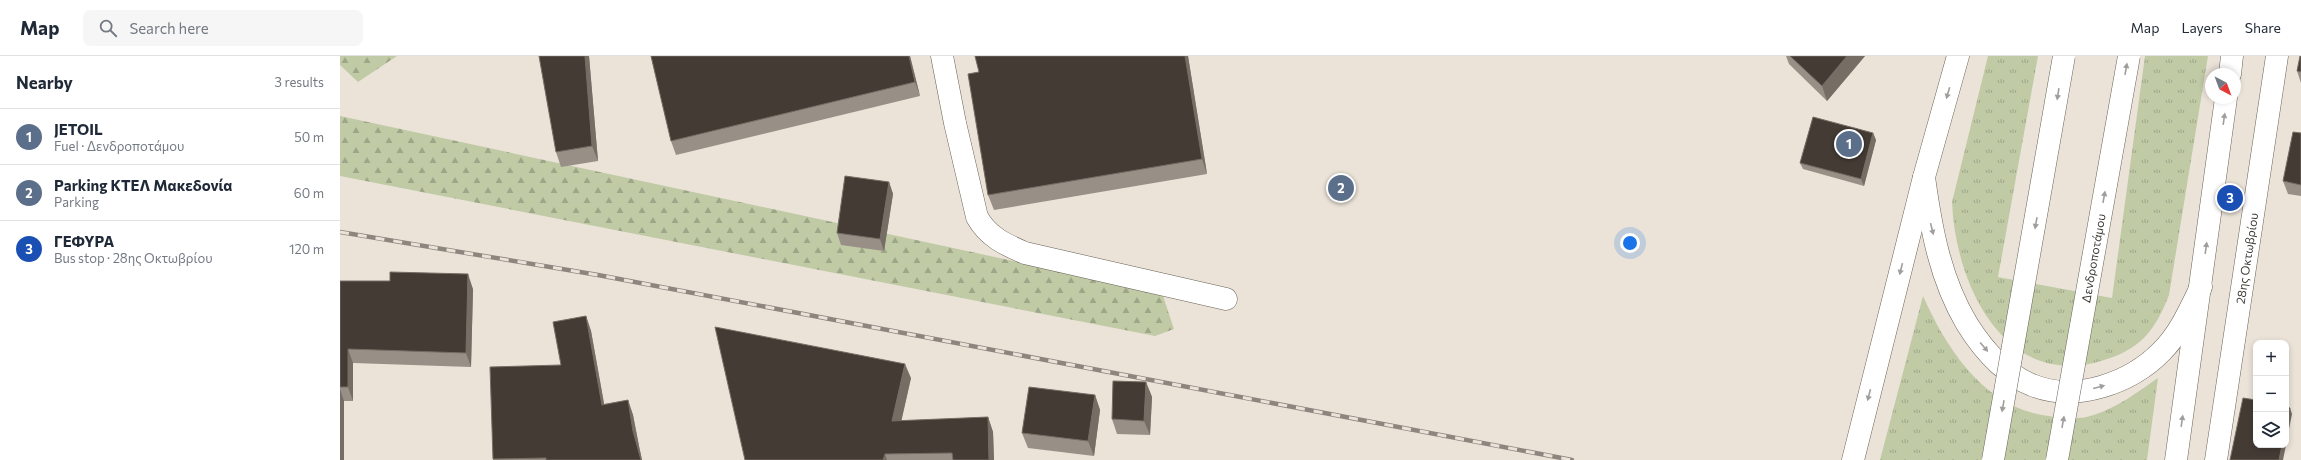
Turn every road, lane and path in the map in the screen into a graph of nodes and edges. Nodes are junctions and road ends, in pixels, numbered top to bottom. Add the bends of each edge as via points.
1 (942, 56) edge
2 (1958, 56) edge
3 (2064, 56) edge
4 (2129, 56) edge
5 (2232, 56) edge
6 (2277, 56) edge
7 (2231, 68) edge
8 (2225, 104) edge
9 (1924, 177) junction
10 (2201, 286) junction
11 (1226, 299) dead end
12 (1853, 460) edge
13 (1993, 460) edge
14 (2057, 460) edge
15 (2176, 460) edge
16 (2216, 460) edge

1 - 11 main road via 977,217 984,230 1006,245 1025,253
2 -> 9 main road
3 -> 13 main road, bridge
14 -> 4 main road, Δενδροποτάμου, bridge
5 - 7 main road
6 - 16 main road, 28ης Οκτωβρίου
10 -> 8 main road
9 -> 10 main road via 1935,244 1957,305 1967,324 1997,362 2031,385 2050,390 2086,390 2113,382 2136,371 2168,344 2183,322
9 -> 12 main road
15 -> 10 main road

